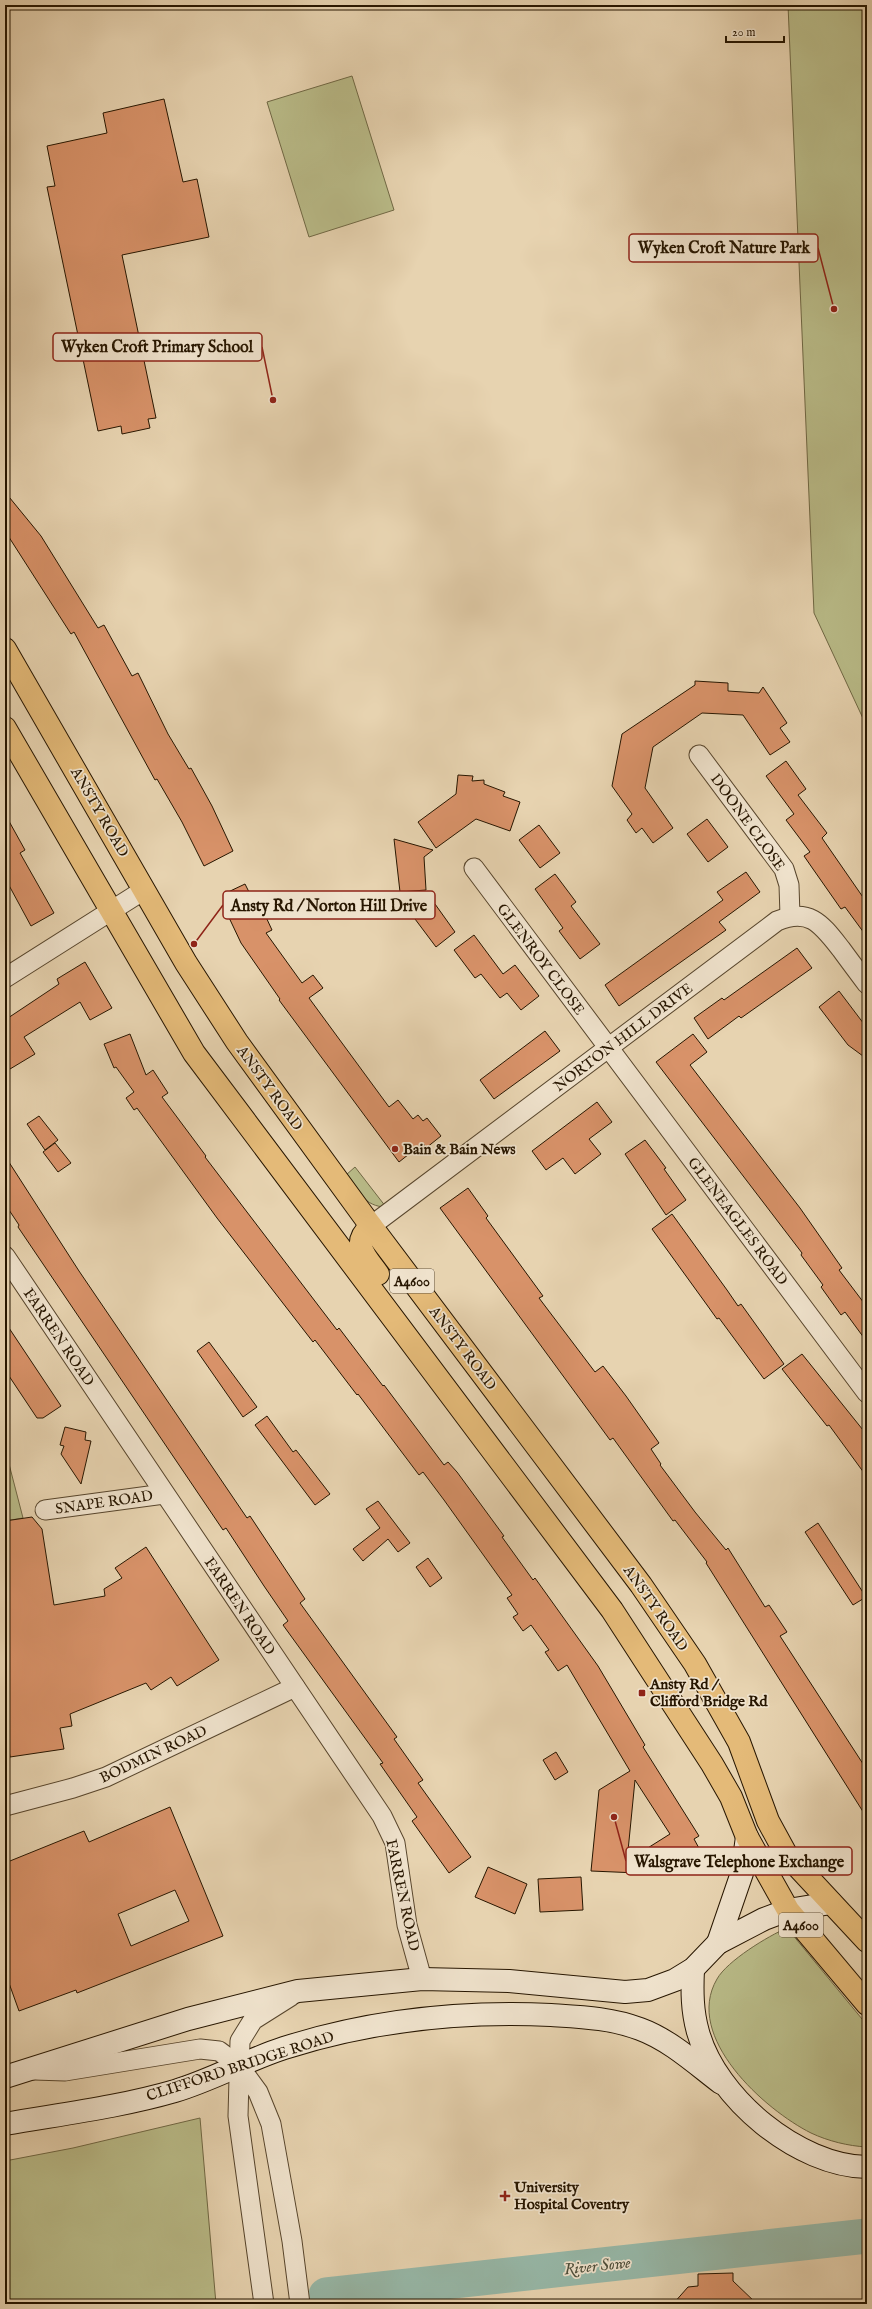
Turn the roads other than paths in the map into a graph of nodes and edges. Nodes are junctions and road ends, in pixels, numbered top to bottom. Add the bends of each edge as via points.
1 (5, 649) edge
2 (5, 728) edge
3 (699, 755) dead end
4 (474, 868) dead end
5 (144, 890) junction
6 (110, 910) junction
7 (790, 916) junction
8 (5, 978) edge
9 (867, 984) edge
10 (609, 1049) junction
11 (371, 1226) junction
12 (5, 1256) edge
13 (447, 1390) junction
14 (867, 1393) edge
15 (164, 1494) junction
16 (45, 1510) dead end
17 (296, 1687) junction
18 (5, 1806) edge
19 (745, 1831) junction
20 (831, 1903) junction
21 (788, 1910) junction
22 (867, 1941) edge
23 (718, 1943) junction
24 (693, 1969) junction
25 (422, 1979) junction
26 (298, 1991) junction
27 (867, 2004) edge
28 (239, 2066) junction
29 (29, 2070) junction
30 (5, 2077) edge
31 (721, 2083) junction
32 (5, 2124) edge
33 (867, 2166) edge
34 (264, 2304) edge
35 (300, 2304) edge

1 - 5 highway, ANSTY ROAD / A4600
2 - 6 highway, A4600
3 - 7 street, DOONE CLOSE via 784,869 789,885
4 - 10 street, GLENROY CLOSE
5 - 6 street
5 - 11 highway, ANSTY ROAD / A4600 via 186,963 237,1042
6 - 8 street
6 - 13 highway, A4600 via 194,1053
7 - 9 street via 806,917 820,923
7 - 10 street, NORTON HILL DRIVE via 777,921
10 - 11 street, NORTON HILL DRIVE
10 - 14 street, GLENEAGLES ROAD
11 - 13 highway via 364,1232 360,1242 363,1253 425,1346
11 - 20 highway, ANSTY ROAD / A4600 via 641,1585 695,1664 739,1742 776,1838 786,1854
12 - 15 street, FARREN ROAD
13 - 19 highway, A4600 via 612,1610 712,1764 731,1797
15 - 16 street, SNAPE ROAD
15 - 17 street, FARREN ROAD
17 - 18 street, BODMIN ROAD via 106,1777
17 - 25 street, FARREN ROAD via 382,1816 395,1843 407,1925
19 - 21 highway, A4600
19 - 23 main road via 742,1873
20 - 21 main road
20 - 22 highway, A4600
21 - 23 main road
21 - 27 highway, A4600
23 - 24 main road
24 - 25 main road via 656,1988 625,1992 509,1981
24 - 31 main road via 691,2002 698,2034
25 - 26 main road
26 - 28 street via 253,2020 240,2041
26 - 29 main road via 188,2019
28 - 29 street via 219,2051 200,2049 65,2071
28 - 31 main road, CLIFFORD BRIDGE ROAD via 284,2048 346,2031 416,2020 526,2014 600,2017 640,2029 664,2040
28 - 32 main road, CLIFFORD BRIDGE ROAD via 176,2090 109,2106
28 - 34 street via 238,2116
28 - 35 street via 258,2092 271,2124 292,2241
29 - 30 main road
31 - 33 main road via 759,2121 808,2153 841,2164

